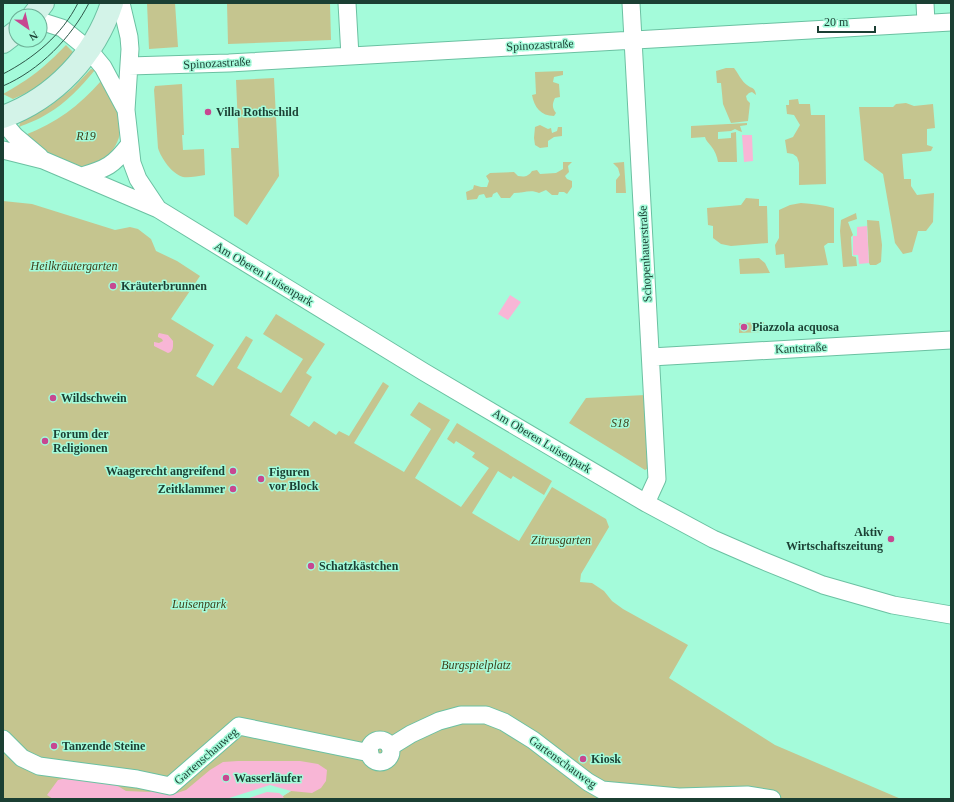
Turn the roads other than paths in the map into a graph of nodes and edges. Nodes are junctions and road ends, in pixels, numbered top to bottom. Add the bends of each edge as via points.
1 (112, 3) edge
2 (121, 3) edge
3 (347, 3) edge
4 (631, 3) edge
5 (925, 3) edge
6 (951, 22) edge
7 (926, 23) junction
8 (48, 24) edge
9 (634, 40) junction
10 (89, 50) junction
11 (350, 56) junction
12 (129, 66) junction
13 (126, 110) junction
14 (3, 117) edge
15 (3, 122) edge
16 (129, 145) junction
17 (3, 150) edge
18 (43, 160) junction
19 (82, 176) junction
20 (158, 209) junction
21 (951, 340) edge
22 (651, 357) junction
23 (646, 503) junction
24 (951, 615) edge
25 (3, 739) edge
26 (772, 799) edge

1 - 10 main road
2 - 12 street, Am Oberen Luisenpark via 129,37
3 - 11 street
4 - 9 street, Schopenhauerstraße
5 - 7 street
6 - 7 street, Spinozastraße
7 - 9 street, Spinozastraße
8 - 10 street, Am Oberen Luisenpark via 62,28
9 - 11 street, Spinozastraße
9 - 22 street, Schopenhauerstraße
10 - 13 street, Am Oberen Luisenpark via 104,67
10 - 14 main road via 73,71 51,92
11 - 12 street, Spinozastraße
12 - 13 street, Am Oberen Luisenpark
13 - 16 street, Am Oberen Luisenpark
15 - 18 street, Am Oberen Luisenpark
16 - 19 street via 119,159 103,170
16 - 20 street, Am Oberen Luisenpark via 136,174
17 - 18 street, Am Oberen Luisenpark
18 - 19 street, Am Oberen Luisenpark
19 - 20 street, Am Oberen Luisenpark
20 - 23 street, Am Oberen Luisenpark via 424,372
21 - 22 street, Kantstraße
22 - 23 street, Schopenhauerstraße via 657,479
23 - 24 street, Am Oberen Luisenpark via 713,539 823,584 893,605
25 - 26 street, Gartenschauweg via 22,758 39,766 138,779 170,786 239,726 370,753 373,759 382,761 390,756 390,747 439,721 461,715 486,716 504,722 533,740 602,790 679,797 747,795

